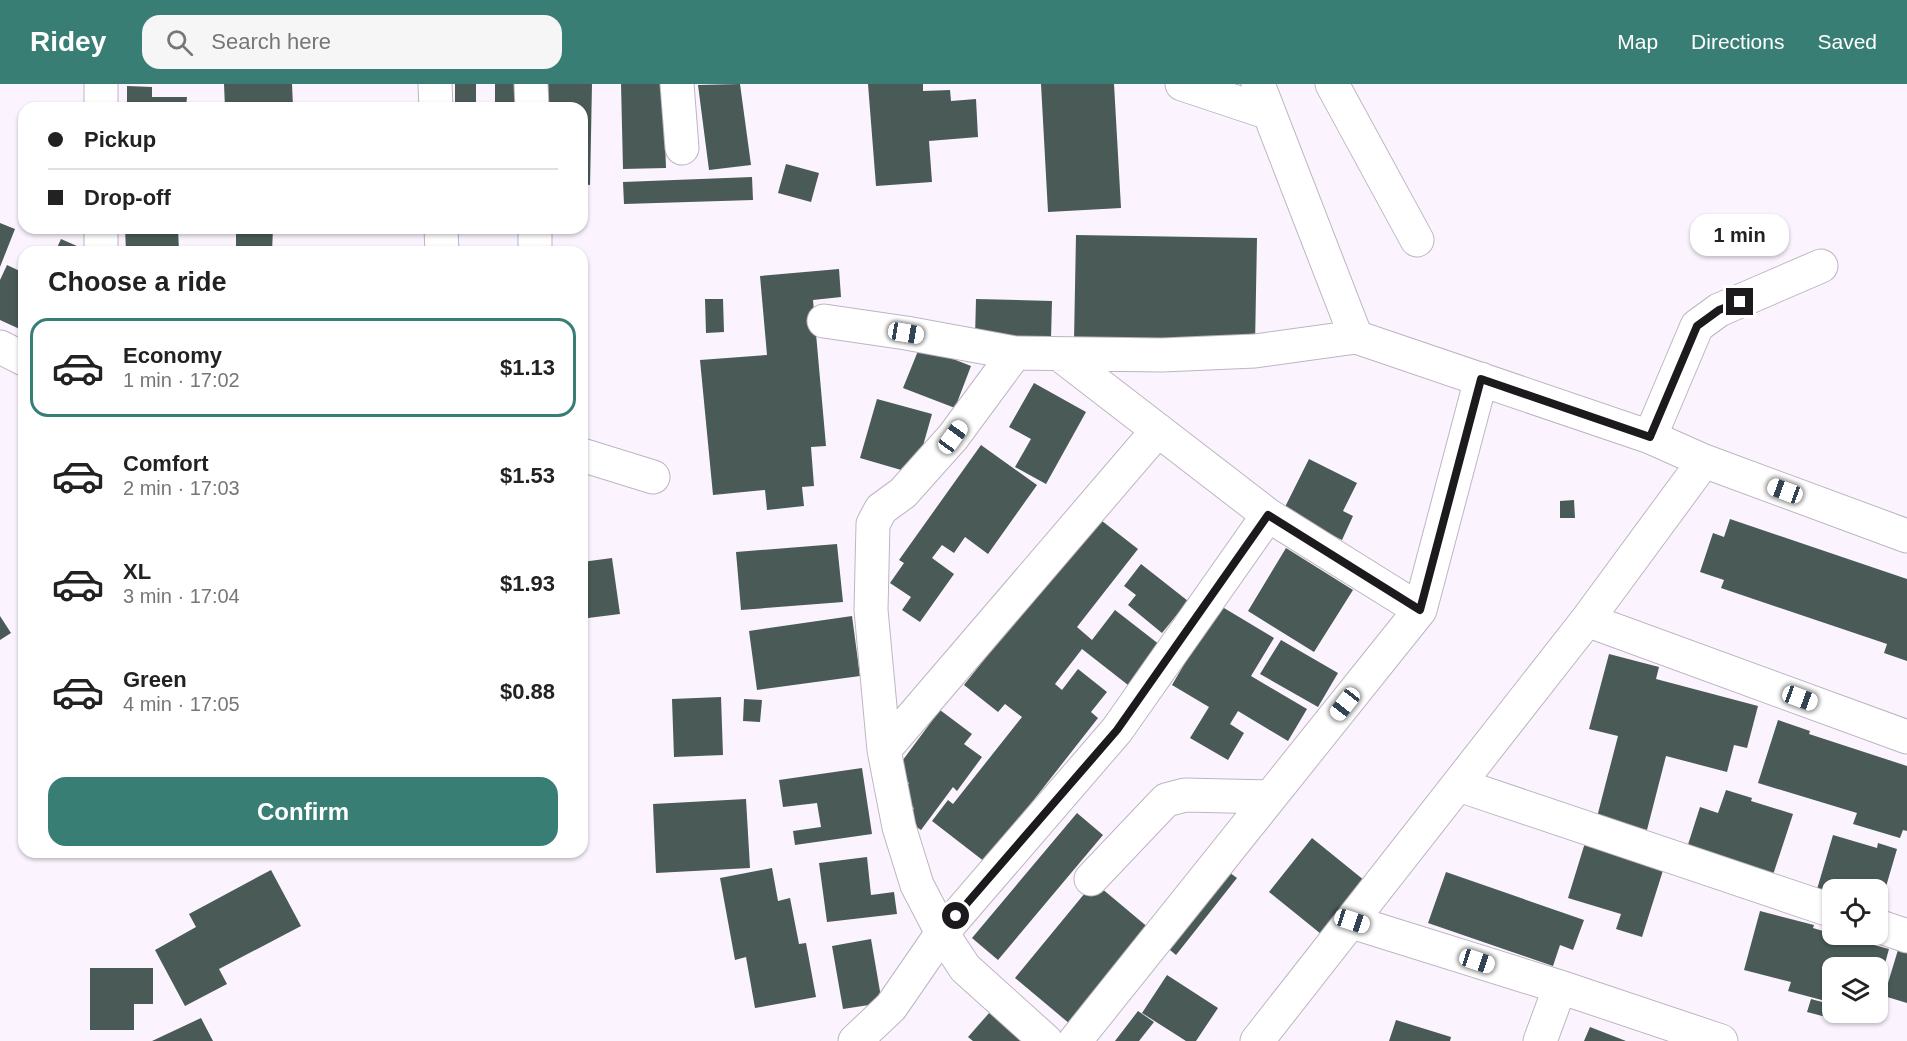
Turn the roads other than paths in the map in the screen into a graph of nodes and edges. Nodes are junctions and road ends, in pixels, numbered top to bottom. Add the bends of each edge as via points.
1 (101, 84) edge
2 (435, 84) edge
3 (531, 84) edge
4 (677, 84) edge
5 (1182, 84) edge
6 (1332, 84) edge
7 (1264, 99) edge
8 (101, 102) edge
9 (436, 102) edge
10 (532, 102) edge
11 (682, 148) dead end
12 (1417, 240) dead end
13 (1821, 266) dead end
14 (824, 321) dead end
15 (1356, 337) junction
16 (0, 347) edge
17 (1015, 353) junction
18 (1059, 354) junction
19 (18, 356) edge
20 (1481, 379) junction
21 (1158, 430) junction
22 (1650, 437) junction
23 (588, 457) edge
24 (1704, 461) junction
25 (653, 477) dead end
26 (1268, 515) junction
27 (1907, 536) edge
28 (1420, 610) junction
29 (1587, 620) junction
30 (1907, 737) edge
31 (884, 750) junction
32 (1459, 785) junction
33 (1270, 797) junction
34 (1091, 879) dead end
35 (1822, 907) edge
36 (1352, 921) junction
37 (1888, 929) edge
38 (942, 933) junction
39 (1907, 936) edge
40 (1560, 987) junction
41 (855, 1041) edge
42 (1047, 1041) edge
43 (1075, 1041) edge
44 (1257, 1041) edge
45 (1540, 1041) edge
46 (1721, 1041) edge

1 - 8 street
2 - 9 street
3 - 10 street
4 - 11 street
5 - 7 street
6 - 12 street
7 - 15 street
13 - 22 street via 1719,310 1697,326
14 - 17 street
15 - 18 street via 1255,351
15 - 20 street
16 - 19 street
17 - 18 street
17 - 31 street via 953,437 903,493 881,509 873,524 871,610
18 - 21 street
20 - 22 street
20 - 28 street
21 - 26 street
21 - 31 street
22 - 24 street
23 - 25 street
24 - 27 street
24 - 29 street
26 - 28 street
26 - 38 street via 1117,730
28 - 33 street
29 - 30 street
29 - 32 street
31 - 38 street via 899,827 917,885
32 - 35 street
32 - 36 street
33 - 34 street via 1185,795 1166,800
33 - 43 street
36 - 40 street
36 - 44 street
37 - 39 street
38 - 41 street via 891,1007
38 - 42 street via 965,968
40 - 45 street
40 - 46 street

